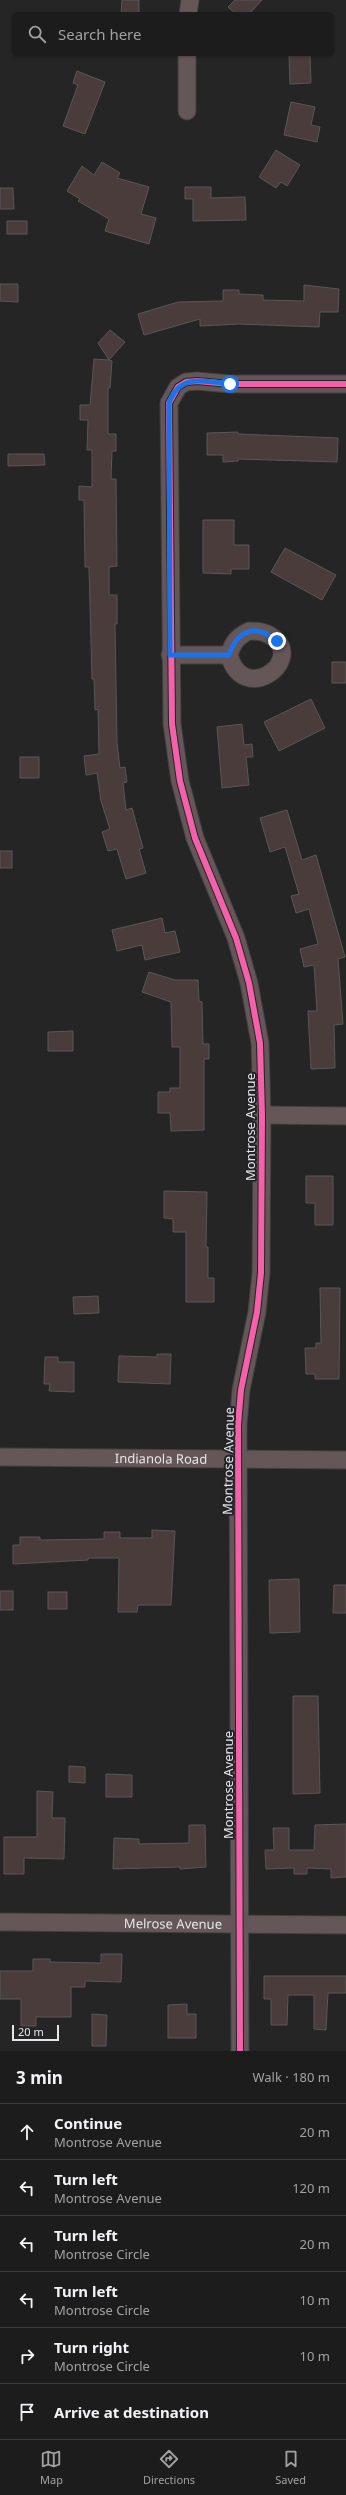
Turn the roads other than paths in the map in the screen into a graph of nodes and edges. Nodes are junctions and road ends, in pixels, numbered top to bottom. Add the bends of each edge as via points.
1 (190, 0) edge
2 (188, 12) edge
3 (188, 56) edge
4 (187, 111) dead end
5 (346, 384) edge
6 (170, 655) junction
7 (229, 655) dead end
8 (262, 1115) junction
9 (346, 1116) edge
10 (0, 1457) edge
11 (238, 1459) junction
12 (346, 1460) edge
13 (0, 1922) edge
14 (240, 1924) junction
15 (346, 1925) edge
16 (240, 2051) edge

1 - 2 street
3 - 4 street
5 - 6 street, Montrose Avenue via 230,384 197,381 186,382 173,394 169,403
6 - 7 street
6 - 8 street, Montrose Avenue via 172,724 180,781 195,838 236,938 249,983 260,1043
8 - 9 street
8 - 11 street, Montrose Avenue via 261,1273 257,1312 241,1390
10 - 11 street, Indianola Road
11 - 12 street, Indianola Road
11 - 14 street, Montrose Avenue
13 - 14 street, Melrose Avenue
14 - 15 street, Melrose Avenue
14 - 16 street, Montrose Avenue

